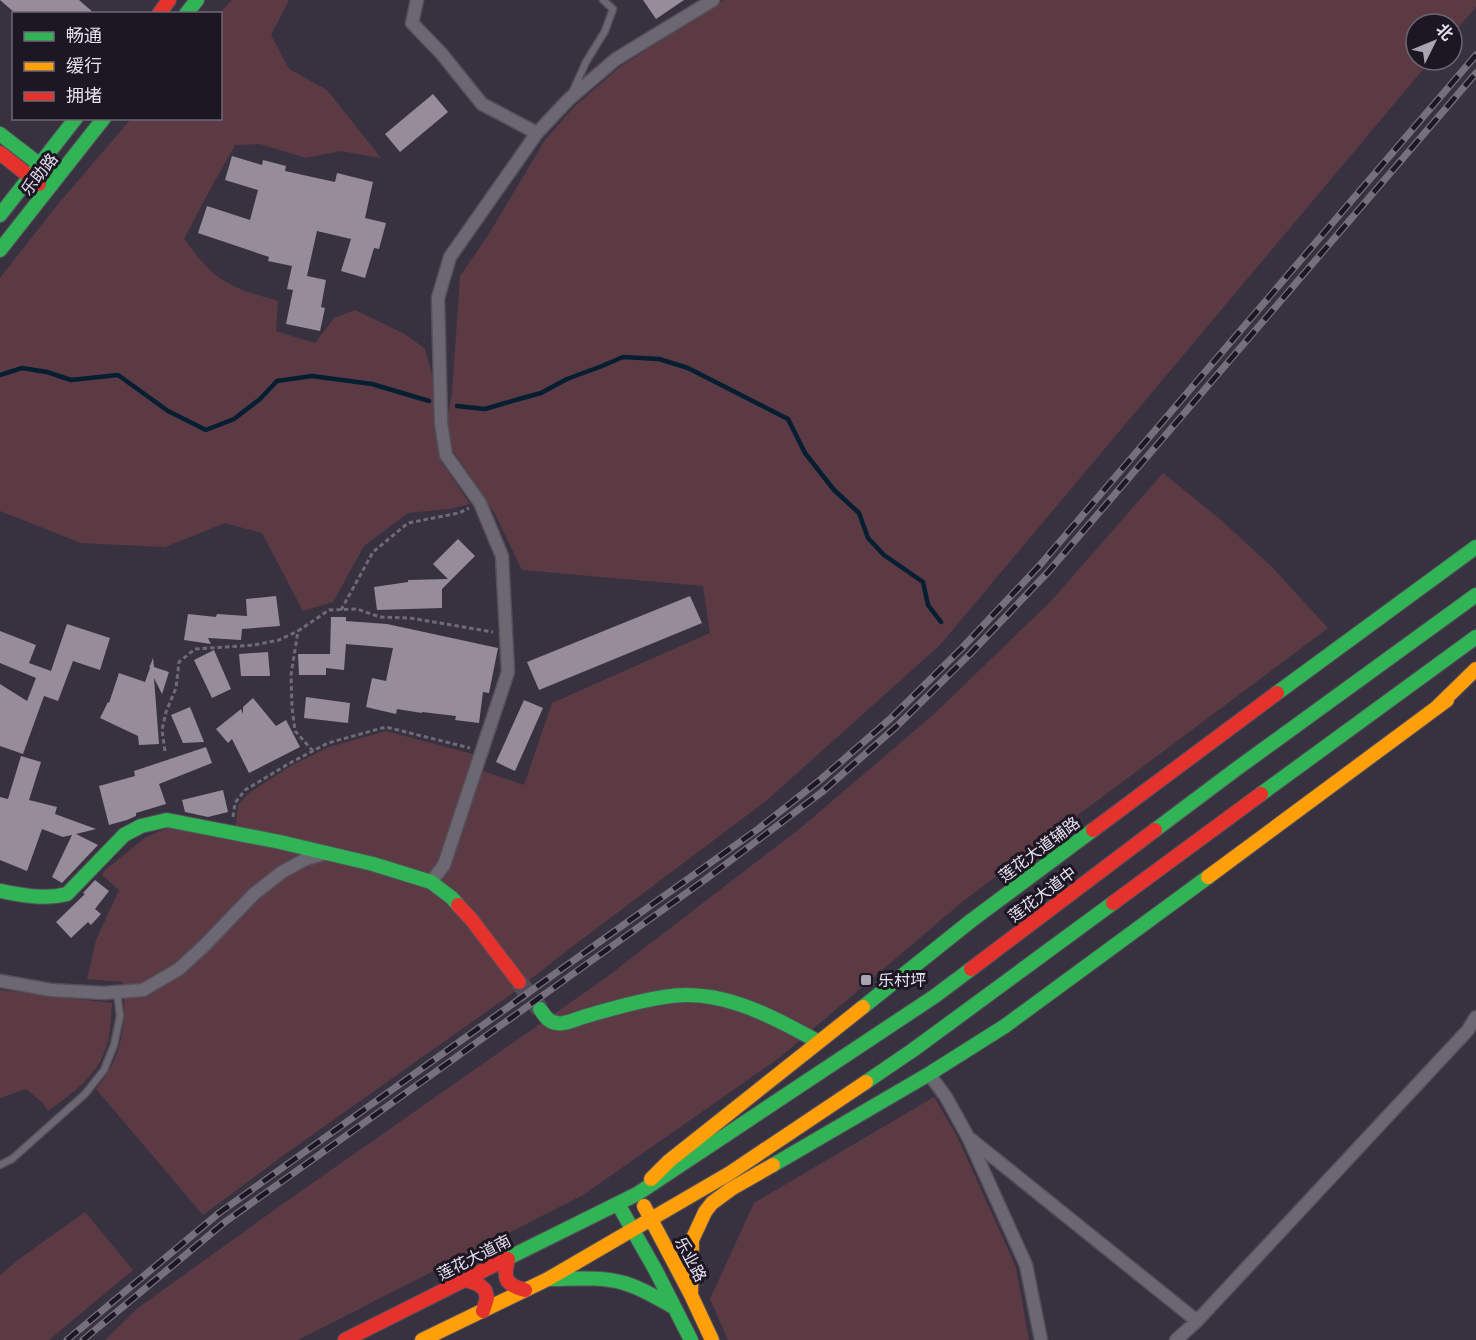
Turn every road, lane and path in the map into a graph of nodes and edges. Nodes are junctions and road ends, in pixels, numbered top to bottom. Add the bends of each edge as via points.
1 (197, 0) edge
2 (417, 0) edge
3 (603, 0) edge
4 (713, 0) edge
5 (188, 12) edge
6 (569, 99) junction
7 (74, 120) edge
8 (102, 120) edge
9 (537, 133) junction
10 (0, 134) edge
11 (0, 153) edge
12 (40, 165) junction
13 (30, 177) junction
14 (57, 178) junction
15 (47, 190) junction
16 (0, 215) edge
17 (0, 250) edge
18 (480, 503) junction
19 (1476, 547) edge
20 (1476, 595) edge
21 (341, 610) junction
22 (298, 632) junction
23 (506, 635) junction
24 (1476, 637) edge
25 (1476, 669) edge
26 (1476, 680) edge
27 (1435, 709) junction
28 (312, 751) junction
29 (165, 752) dead end
30 (482, 752) junction
31 (231, 834) junction
32 (326, 853) junction
33 (431, 882) junction
34 (0, 891) edge
35 (0, 981) edge
36 (519, 982) tunnel mouth
37 (117, 992) junction
38 (540, 1009) tunnel mouth
39 (1476, 1017) edge
40 (819, 1042) junction
41 (929, 1074) junction
42 (968, 1137) junction
43 (0, 1165) edge
44 (773, 1165) junction
45 (730, 1173) junction
46 (637, 1194) junction
47 (618, 1204) junction
48 (651, 1218) junction
49 (633, 1229) junction
50 (508, 1259) junction
51 (548, 1279) junction
52 (466, 1280) junction
53 (525, 1290) junction
54 (691, 1294) junction
55 (675, 1308) junction
56 (483, 1311) junction
57 (1197, 1321) junction
58 (345, 1340) edge
59 (422, 1340) edge
60 (691, 1340) edge
61 (712, 1340) edge
62 (1041, 1340) edge
63 (1176, 1340) edge

1 - 5 main road
2 - 9 street via 412,23 482,104
3 - 6 lane via 613,9
4 - 6 street via 616,59
6 - 9 street
7 - 12 main road, 乐助路
8 - 14 main road, 乐助路
9 - 18 street via 450,257 438,298 441,423 446,455
10 - 12 main road
11 - 13 main road
12 - 13 main road, 乐助路
12 - 14 main road
13 - 15 main road
13 - 16 main road, 乐助路
14 - 15 main road, 乐助路
15 - 17 main road, 乐助路
18 - 21 path via 459,513 408,523 372,552
18 - 23 street via 502,556
19 - 40 main road, 莲花大道辅路 via 981,913
20 - 46 main road, 莲花大道中 via 935,996
21 - 22 path via 329,610
21 - 23 path via 357,609 380,617 410,618
22 - 28 path via 291,675 292,707 295,731
22 - 29 path via 254,645 195,649 179,662 176,688 162,730
23 - 30 street via 508,672
24 - 45 main road via 913,1050
25 - 27 main road
26 - 27 main road
27 - 41 main road via 1005,1026
28 - 30 path via 386,727
28 - 31 path via 245,790 235,803
30 - 33 street via 444,865
31 - 32 main road
31 - 34 main road via 167,820 151,821 118,840 67,894 46,898
32 - 33 main road
32 - 37 street via 282,872 254,894 180,969 143,990
33 - 36 main road via 471,919
35 - 37 street via 51,990
37 - 43 lane via 120,1016 104,1070 85,1094 12,1159
38 - 40 main road via 548,1020 559,1024 666,996 702,995 762,1012
39 - 57 street
40 - 46 main road, 莲花大道辅路 via 669,1161
41 - 42 street
41 - 44 main road
42 - 57 street
42 - 62 street via 1026,1266
44 - 45 main road
44 - 54 main road via 720,1196 705,1212 692,1240
45 - 48 main road
46 - 47 main road, 莲花大道中
46 - 48 main road, 乐业路
47 - 49 main road
47 - 50 main road, 莲花大道南
48 - 49 main road
48 - 54 main road, 乐业路
49 - 51 main road
49 - 55 main road
50 - 52 main road, 莲花大道南
50 - 53 main road via 504,1272 508,1284
51 - 53 main road
51 - 55 main road via 622,1282
52 - 56 main road via 479,1284 487,1293
52 - 58 main road, 莲花大道南
53 - 56 main road
54 - 61 main road, 乐业路
55 - 60 main road
56 - 59 main road
57 - 63 street

